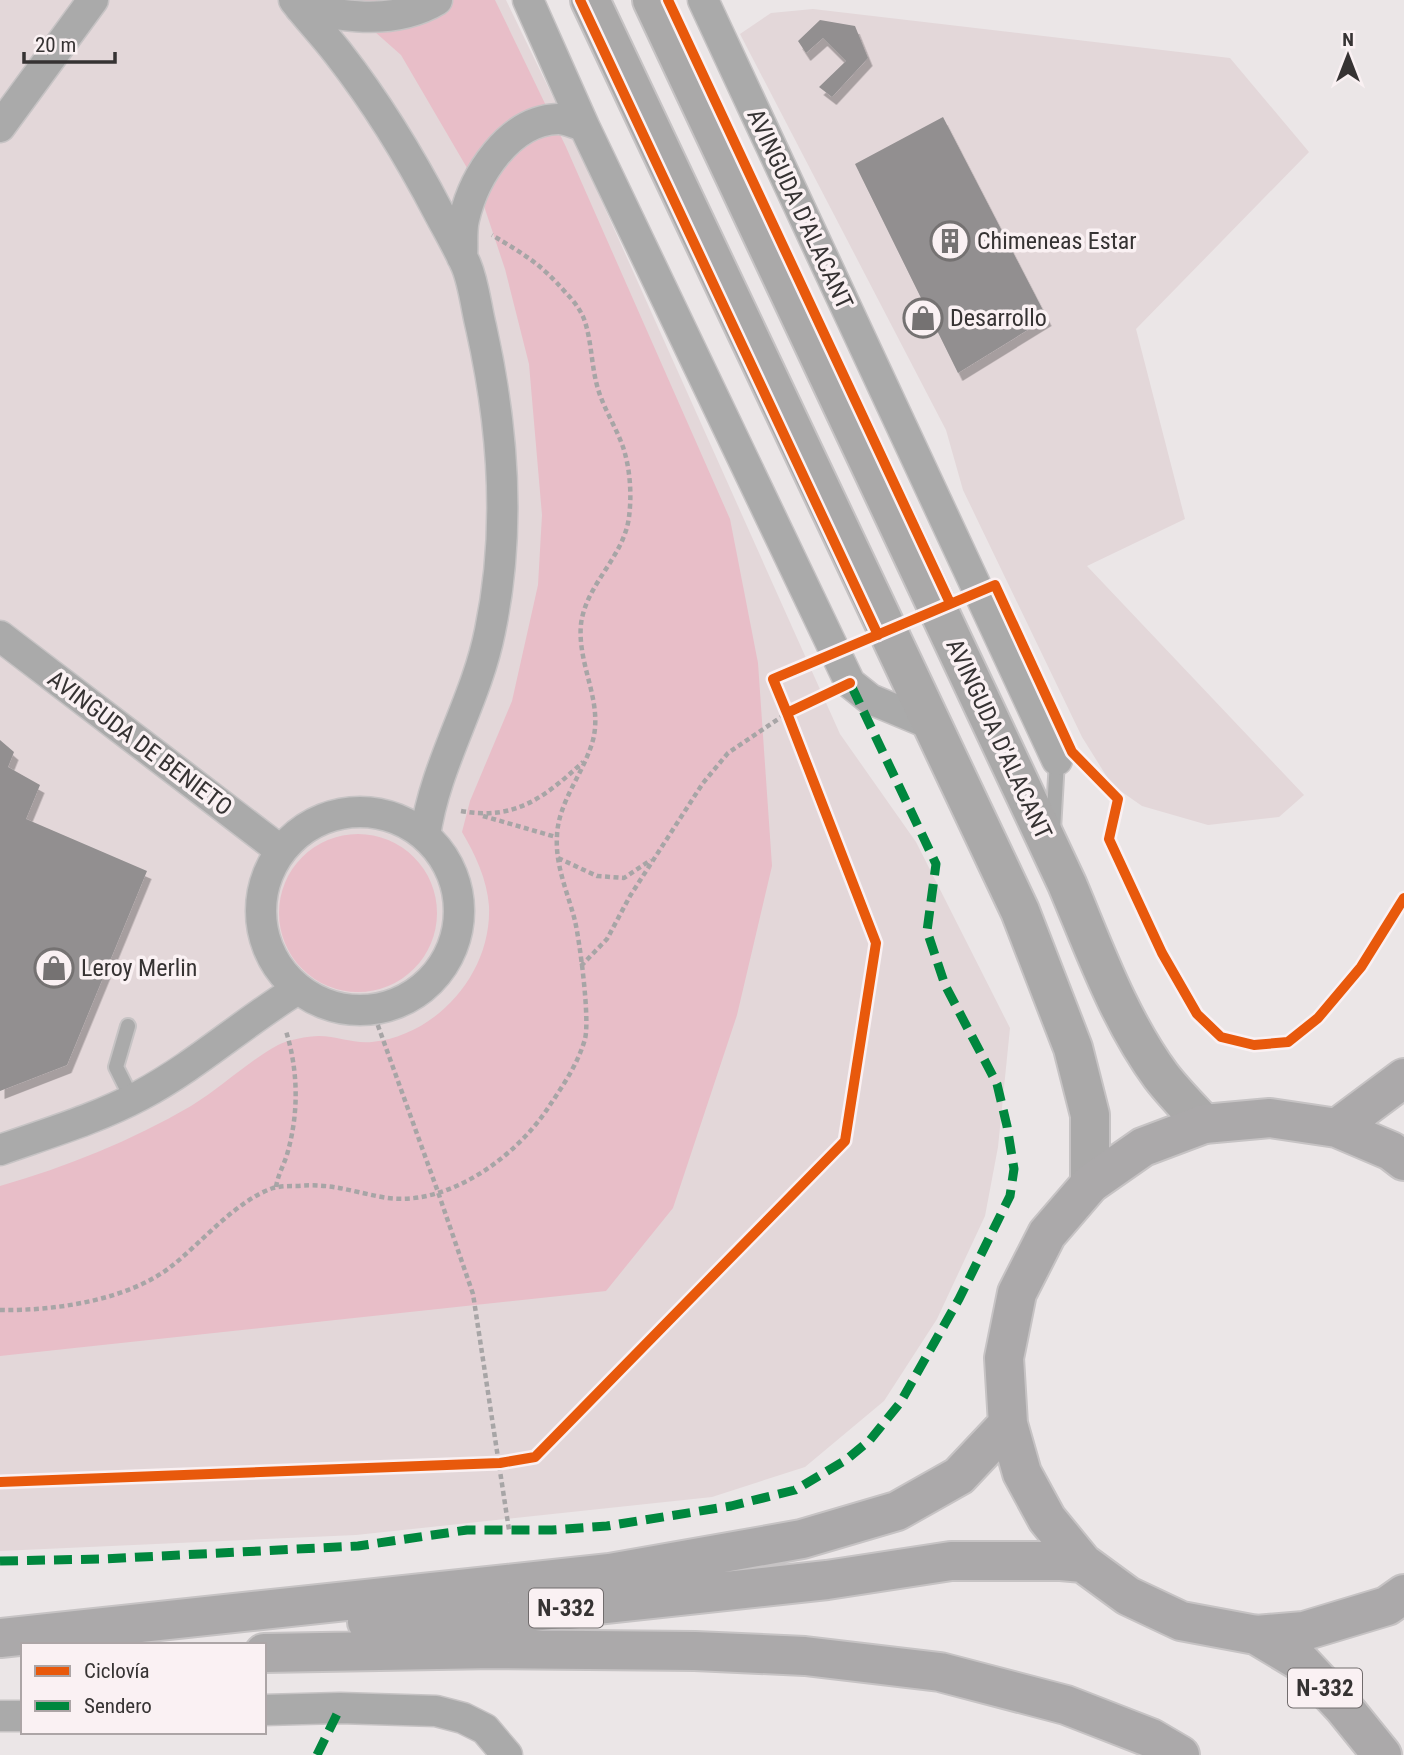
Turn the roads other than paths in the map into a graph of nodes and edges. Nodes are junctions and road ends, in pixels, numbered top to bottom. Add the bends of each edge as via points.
1 (93, 0) edge
2 (437, 0) edge
3 (528, 0) edge
4 (590, 0) edge
5 (652, 0) edge
6 (703, 0) edge
7 (297, 4) edge
8 (584, 126) junction
9 (0, 127) edge
10 (462, 258) junction
11 (0, 636) edge
12 (930, 724) junction
13 (1057, 760) joint
14 (425, 836) junction
15 (1051, 848) junction
16 (280, 850) junction
17 (288, 997) junction
18 (128, 1026) dead end
19 (1404, 1078) edge
20 (132, 1100) junction
21 (1204, 1124) junction
22 (1337, 1128) junction
23 (0, 1150) edge
24 (1404, 1161) edge
25 (1090, 1184) junction
26 (1008, 1424) junction
27 (1083, 1563) junction
28 (1404, 1594) edge
29 (1256, 1635) junction
30 (0, 1638) edge
31 (35, 1642) edge
32 (21, 1644) edge
33 (0, 1648) edge
34 (266, 1654) edge
35 (266, 1710) edge
36 (0, 1716) edge
37 (21, 1716) edge
38 (507, 1755) edge
39 (1180, 1755) edge
40 (1382, 1755) edge

1 - 9 street
2 - 7 street via 385,17 359,18
3 - 8 street
4 - 12 main road
5 - 15 main road, AVINGUDA D'ALACANT
6 - 13 street, AVINGUDA D'ALACANT
7 - 10 street via 338,54 413,164
8 - 10 street via 561,119 545,121 503,144 488,164 463,220
8 - 12 street via 850,683 870,699
10 - 14 street via 498,419 502,515 487,643 477,682 429,806
11 - 16 street, AVINGUDA DE BENIETO
12 - 25 main road via 1020,911 1073,1048 1090,1115
13 - 15 lane
14 - 16 street via 389,816 359,811 328,816
14 - 17 street via 452,874 459,902 457,931 447,958 430,981 407,998 372,1009 351,1010
15 - 21 main road, AVINGUDA D'ALACANT via 1144,1049
16 - 17 street via 265,880 260,909 264,940
17 - 20 street
18 - 20 lane via 116,1067
19 - 22 highway
20 - 23 street
21 - 22 highway via 1270,1118
21 - 25 highway via 1143,1147
22 - 24 highway
25 - 26 highway via 1047,1234 1017,1293 1004,1358
26 - 27 highway via 1034,1496
26 - 31 highway, N-332 via 959,1476 897,1511 802,1539 610,1573
27 - 29 highway via 1128,1596 1181,1621
27 - 31 highway, N-332 via 951,1561 827,1580 467,1619
28 - 29 highway via 1387,1606 1304,1631
29 - 40 highway, N-332 via 1301,1662
30 - 31 highway, N-332
32 - 33 highway, N-332
34 - 39 highway, N-332 via 495,1649 805,1656 940,1672 1066,1705 1151,1738
35 - 38 street via 436,1712 485,1729
36 - 37 street

